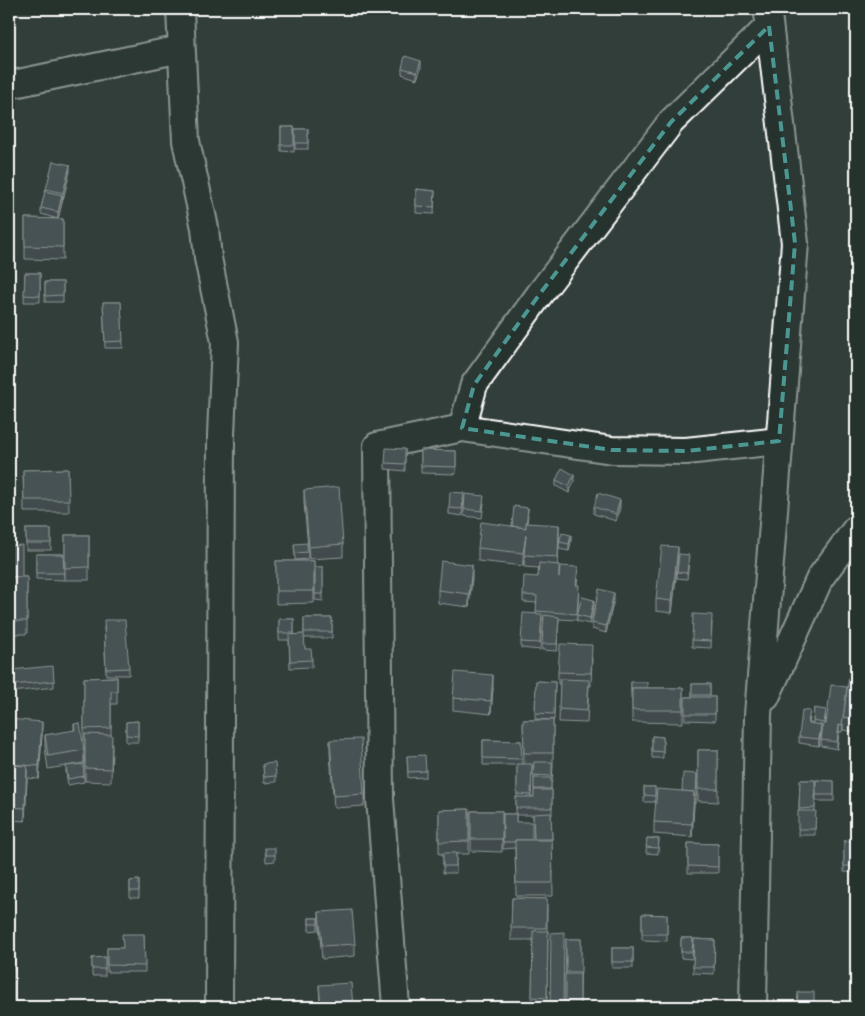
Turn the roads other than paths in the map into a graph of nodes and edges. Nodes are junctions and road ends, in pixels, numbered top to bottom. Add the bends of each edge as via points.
1 (180, 9) edge
2 (768, 17) edge
3 (181, 49) junction
4 (9, 85) edge
5 (462, 428) junction
6 (779, 441) junction
7 (856, 529) edge
8 (758, 715) junction
9 (219, 1007) edge
10 (396, 1007) edge
11 (753, 1007) edge

1 - 3 street
2 - 5 street via 671,122 539,295 474,385
2 - 6 street via 794,243
3 - 4 street
3 - 9 street via 186,142 225,342 221,445
5 - 6 street via 612,450 686,451
5 - 10 street via 377,446 380,799
6 - 8 street
7 - 8 street via 820,578
8 - 11 street

